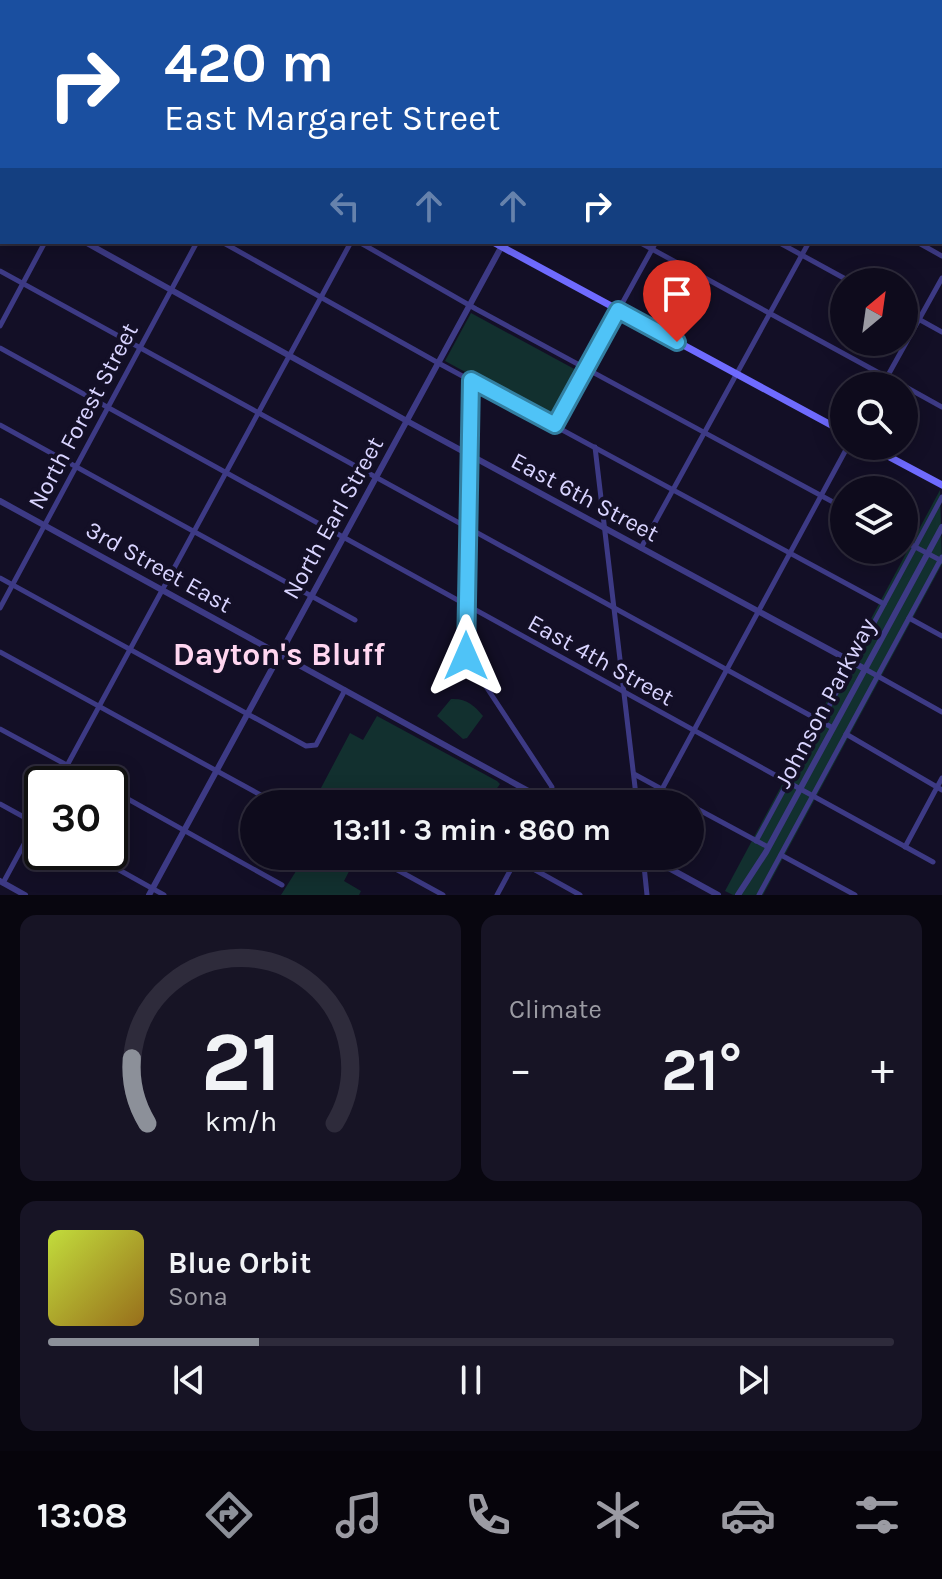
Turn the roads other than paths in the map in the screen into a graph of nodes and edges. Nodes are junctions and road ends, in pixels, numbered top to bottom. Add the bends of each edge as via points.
1 (44, 244) edge
2 (89, 244) edge
3 (196, 244) edge
4 (226, 244) edge
5 (350, 244) edge
6 (363, 244) edge
7 (502, 244) edge
8 (643, 244) edge
9 (655, 244) edge
10 (782, 244) edge
11 (808, 244) edge
12 (921, 244) edge
13 (652, 249) junction
14 (802, 255) junction
15 (942, 256) edge
16 (830, 270) edge
17 (0, 271) edge
18 (942, 278) edge
19 (23, 284) junction
20 (172, 291) junction
21 (322, 296) junction
22 (470, 304) junction
23 (618, 310) junction
24 (770, 313) junction
25 (919, 319) junction
26 (0, 326) edge
27 (942, 332) edge
28 (0, 348) edge
29 (140, 349) junction
30 (288, 356) junction
31 (439, 362) junction
32 (587, 368) junction
33 (878, 372) edge
34 (890, 372) edge
35 (736, 374) junction
36 (471, 380) junction
37 (918, 394) edge
38 (942, 407) edge
39 (108, 408) junction
40 (257, 413) junction
41 (407, 421) junction
42 (830, 424) edge
43 (0, 425) edge
44 (555, 425) junction
45 (704, 432) junction
46 (595, 447) junction
47 (468, 454) junction
48 (840, 460) edge
49 (895, 460) edge
50 (76, 467) junction
51 (225, 473) junction
52 (376, 478) junction
53 (942, 485) edge
54 (673, 489) junction
55 (821, 495) junction
56 (942, 497) edge
57 (830, 500) edge
58 (0, 501) edge
59 (45, 525) junction
60 (942, 527) edge
61 (467, 528) junction
62 (603, 528) junction
63 (194, 530) junction
64 (343, 538) junction
65 (918, 541) edge
66 (641, 548) junction
67 (918, 548) edge
68 (789, 553) junction
69 (928, 553) junction
70 (941, 560) edge
71 (906, 564) edge
72 (0, 578) edge
73 (13, 585) junction
74 (162, 590) junction
75 (311, 595) junction
76 (884, 604) junction
77 (466, 606) junction
78 (614, 607) junction
79 (0, 608) edge
80 (758, 611) junction
81 (909, 618) junction
82 (355, 620) dead end
83 (942, 636) edge
84 (130, 648) junction
85 (0, 652) edge
86 (280, 655) junction
87 (853, 662) junction
88 (726, 668) junction
89 (865, 669) junction
90 (877, 676) junction
91 (345, 690) junction
92 (623, 692) junction
93 (99, 707) junction
94 (942, 712) edge
95 (248, 713) junction
96 (821, 721) junction
97 (833, 728) junction
98 (0, 729) edge
99 (694, 731) junction
100 (846, 734) junction
101 (67, 765) joint
102 (217, 771) junction
103 (633, 773) junction
104 (942, 778) edge
105 (788, 782) junction
106 (662, 789) joint
107 (800, 789) junction
108 (940, 789) edge
109 (252, 790) edge
110 (525, 790) edge
111 (552, 790) edge
112 (635, 790) edge
113 (813, 796) junction
114 (128, 799) edge
115 (0, 804) edge
116 (704, 812) edge
117 (24, 817) edge
118 (184, 829) junction
119 (756, 841) junction
120 (24, 843) edge
121 (768, 847) junction
122 (905, 847) junction
123 (781, 855) junction
124 (933, 862) dead end
125 (116, 870) edge
126 (397, 870) edge
127 (509, 870) edge
128 (537, 870) edge
129 (646, 870) edge
130 (671, 870) edge
131 (2, 882) edge
132 (282, 885) dead end
133 (151, 892) edge
134 (25, 895) edge
135 (164, 895) edge
136 (443, 895) edge
137 (497, 895) edge
138 (580, 895) edge
139 (647, 895) edge
140 (718, 895) edge
141 (738, 895) edge
142 (759, 895) edge
143 (855, 895) edge

1 - 19 street
2 - 20 street, East 6th Street
3 - 20 street, North Forest Street
4 - 21 street
5 - 21 street
6 - 22 street
7 - 22 street, North Earl Street
7 - 23 main road
8 - 13 street
9 - 13 street
10 - 14 street
11 - 14 street
12 - 15 street
13 - 23 street
13 - 24 street
14 - 16 street
14 - 24 street
17 - 19 street
18 - 25 street
19 - 26 street
19 - 29 street
20 - 29 street, North Forest Street
20 - 30 street, East 6th Street
21 - 30 street
21 - 31 street
22 - 31 street, North Earl Street
22 - 32 street
23 - 32 street
23 - 35 main road
24 - 33 street
24 - 35 street
25 - 27 street
25 - 34 street
28 - 39 street, East 4th Street
29 - 39 street, North Forest Street
29 - 40 street
30 - 40 street
30 - 41 street, East 6th Street
31 - 36 street
31 - 41 street, North Earl Street
32 - 44 street
32 - 45 street
35 - 42 main road
35 - 45 street
36 - 44 street
36 - 47 street
37 - 38 street
39 - 50 street, North Forest Street
39 - 51 street, East 4th Street
40 - 51 street
40 - 52 street
41 - 47 street, East 6th Street
41 - 52 street, North Earl Street
43 - 50 street
44 - 46 street
45 - 54 street
45 - 55 street
46 - 54 street
46 - 62 street
47 - 61 street
47 - 62 street, East 6th Street
48 - 55 street
49 - 53 main road
50 - 59 street, North Forest Street
50 - 63 street
51 - 63 street
51 - 64 street, East 4th Street
52 - 61 street
52 - 64 street, North Earl Street
54 - 66 street
54 - 68 street
55 - 57 street
55 - 68 street
56 - 65 street, Johnson Parkway
58 - 59 street, 3rd Street East
59 - 73 street, North Forest Street
59 - 74 street, 3rd Street East
60 - 69 street, Johnson Parkway
61 - 77 street
61 - 78 street
62 - 66 street, East 6th Street
62 - 78 street
63 - 74 street
63 - 75 street
64 - 75 street, North Earl Street
64 - 77 street, East 4th Street
66 - 80 street, East 6th Street
67 - 69 street
68 - 76 street
68 - 80 street
69 - 70 street
69 - 89 street, Johnson Parkway
70 - 81 street, Johnson Parkway
71 - 76 street, Johnson Parkway
72 - 73 street
73 - 79 street, North Forest Street
73 - 84 street
74 - 84 street
74 - 86 street, 3rd Street East
75 - 82 street
75 - 86 street, North Earl Street
76 - 87 street, Johnson Parkway
77 - 92 street, East 4th Street
77 - 111 street via 466,656
78 - 88 street
78 - 92 street
80 - 87 street, East 6th Street
80 - 88 street
81 - 83 street
81 - 90 street, Johnson Parkway
84 - 93 street
84 - 95 street
85 - 93 street
86 - 91 street, 3rd Street East
86 - 95 street, North Earl Street
87 - 89 street, East 6th Street
87 - 96 street, Johnson Parkway
88 - 96 street
88 - 99 street
89 - 90 street, East 6th Street
89 - 97 street, Johnson Parkway
90 - 94 street, East 6th Street
90 - 100 street, Johnson Parkway
91 - 95 street via 313,747
91 - 110 street, 3rd Street East
92 - 99 street, East 4th Street
92 - 103 street
93 - 101 street
93 - 102 street
95 - 102 street, North Earl Street
96 - 97 street
96 - 105 street, Johnson Parkway
97 - 107 street, Johnson Parkway
98 - 101 street
99 - 105 street, East 4th Street
99 - 106 street
100 - 108 street
100 - 113 street, Johnson Parkway
102 - 109 street
102 - 118 street, North Earl Street
103 - 106 street
103 - 112 street
104 - 108 street
105 - 107 street, East 4th Street
105 - 119 street, Johnson Parkway
107 - 113 street, East 4th Street
107 - 121 street, Johnson Parkway
108 - 122 street
113 - 122 street, East 4th Street
113 - 123 street, Johnson Parkway
114 - 118 street
115 - 117 street
116 - 119 street
118 - 132 street
118 - 133 street, North Earl Street
119 - 121 street
120 - 131 street
121 - 141 street, Johnson Parkway
122 - 124 street, East 4th Street
123 - 142 street, Johnson Parkway
123 - 143 street
125 - 133 street
126 - 136 street
127 - 137 street
128 - 138 street
129 - 139 street
130 - 140 street
131 - 134 street
133 - 135 street

